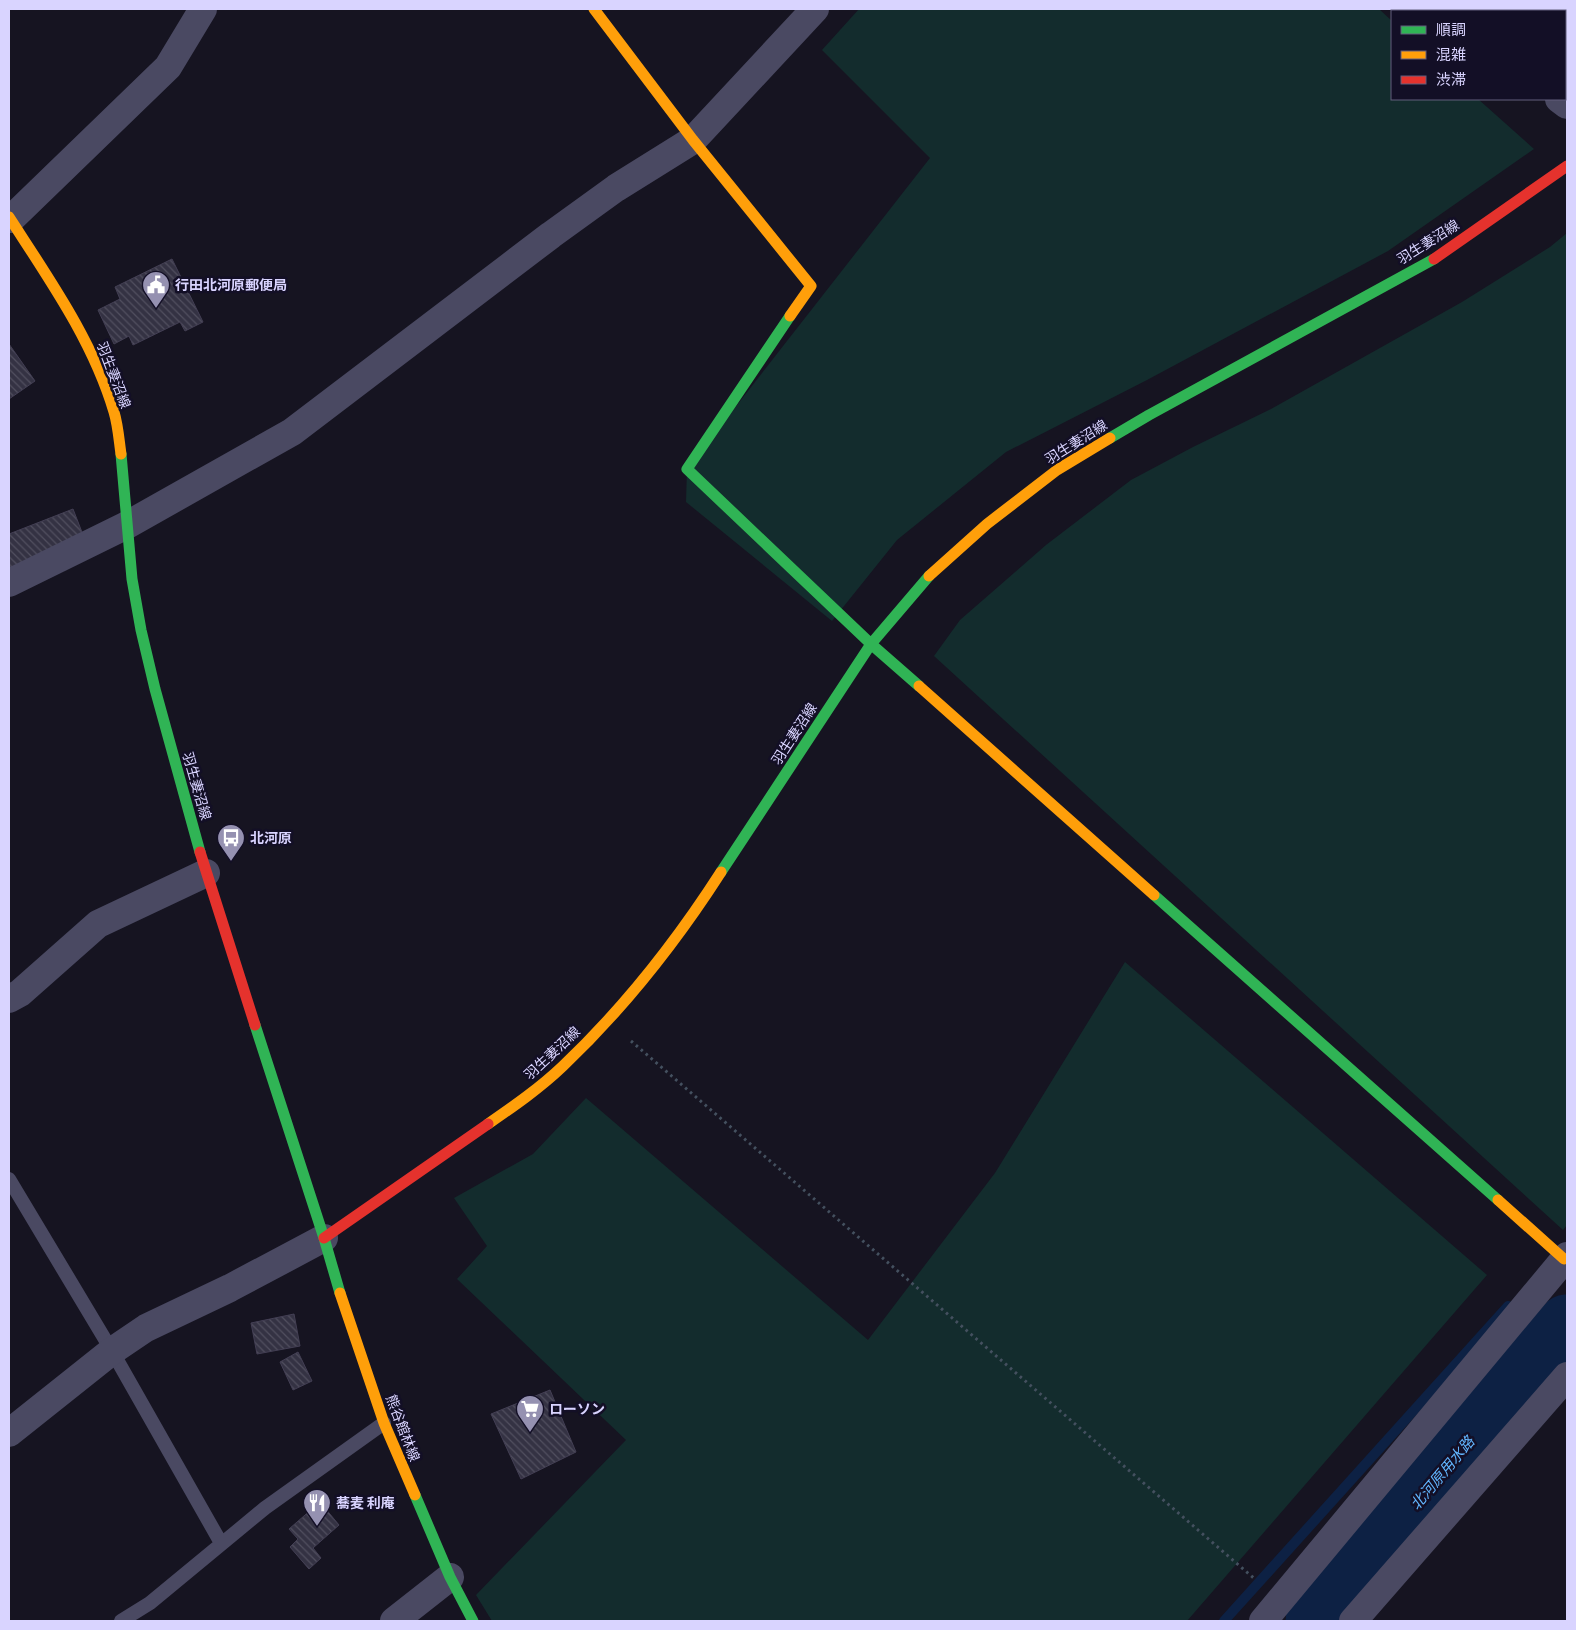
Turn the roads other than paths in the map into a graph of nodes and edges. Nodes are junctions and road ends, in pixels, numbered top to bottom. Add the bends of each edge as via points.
1 (203, 9) edge
2 (594, 9) edge
3 (815, 9) edge
4 (694, 140) junction
5 (1567, 166) edge
6 (10, 218) edge
7 (127, 525) junction
8 (9, 583) edge
9 (871, 644) junction
10 (206, 873) junction
11 (9, 1000) edge
12 (9, 1179) edge
13 (324, 1238) junction
14 (1566, 1257) edge
15 (112, 1351) junction
16 (1567, 1376) edge
17 (384, 1423) junction
18 (9, 1434) edge
19 (221, 1543) junction
20 (450, 1578) junction
21 (122, 1621) edge
22 (394, 1621) edge
23 (473, 1621) edge
24 (1263, 1621) edge
25 (1353, 1621) edge

1 - 6 street via 168,67
2 - 4 main road
3 - 4 street
4 - 7 street via 616,188 550,235 292,432
4 - 9 main road via 811,286 687,469
5 - 9 main road, 羽生妻沼線 via 1428,263 1149,414 1057,470 986,524 928,577
6 - 7 main road, 羽生妻沼線 via 63,300 98,366 114,413 122,459
7 - 8 street
7 - 10 main road, 羽生妻沼線 via 141,630
9 - 13 main road, 羽生妻沼線 via 704,899 655,966 608,1021 562,1067 520,1102
9 - 14 main road
10 - 11 street via 98,924
10 - 13 main road, 羽生妻沼線
12 - 15 lane
13 - 15 street via 146,1328
13 - 17 main road, 熊谷館林線 via 344,1308
14 - 24 street
15 - 18 street
15 - 19 lane
16 - 25 street
17 - 19 lane
17 - 20 main road, 熊谷館林線
19 - 21 lane
20 - 22 street
20 - 23 main road, 熊谷館林線

